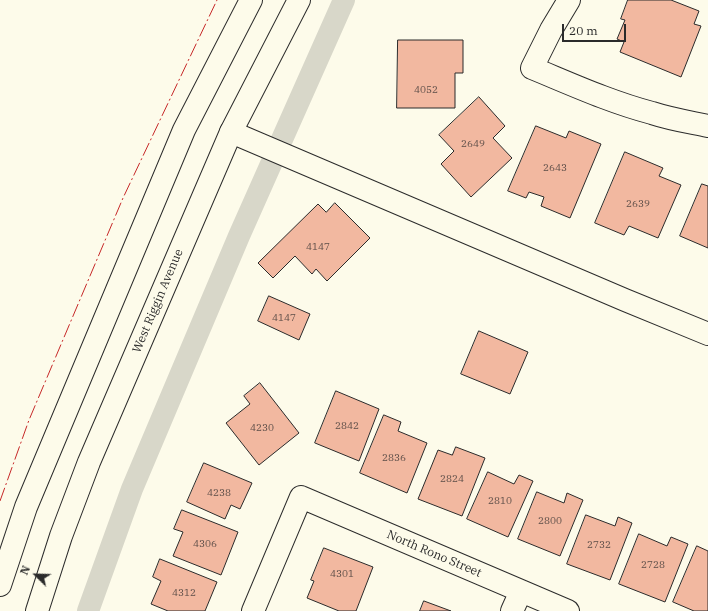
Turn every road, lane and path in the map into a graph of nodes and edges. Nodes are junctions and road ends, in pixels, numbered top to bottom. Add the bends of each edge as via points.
1 (251, 0) edge
2 (299, 0) edge
3 (569, 0) edge
4 (708, 126) edge
5 (231, 132) junction
6 (708, 334) edge
7 (0, 585) edge
8 (521, 591) junction
9 (37, 611) edge
10 (253, 611) edge
11 (512, 611) edge
12 (568, 611) edge

1 - 7 main road via 184,130 26,507
2 - 5 main road, West Riggin Avenue
3 - 4 main road via 532,68 634,108
5 - 6 main road
5 - 9 main road, West Riggin Avenue via 83,477
8 - 10 main road, North Rono Street via 301,497
8 - 11 main road
8 - 12 main road, North Rono Street

